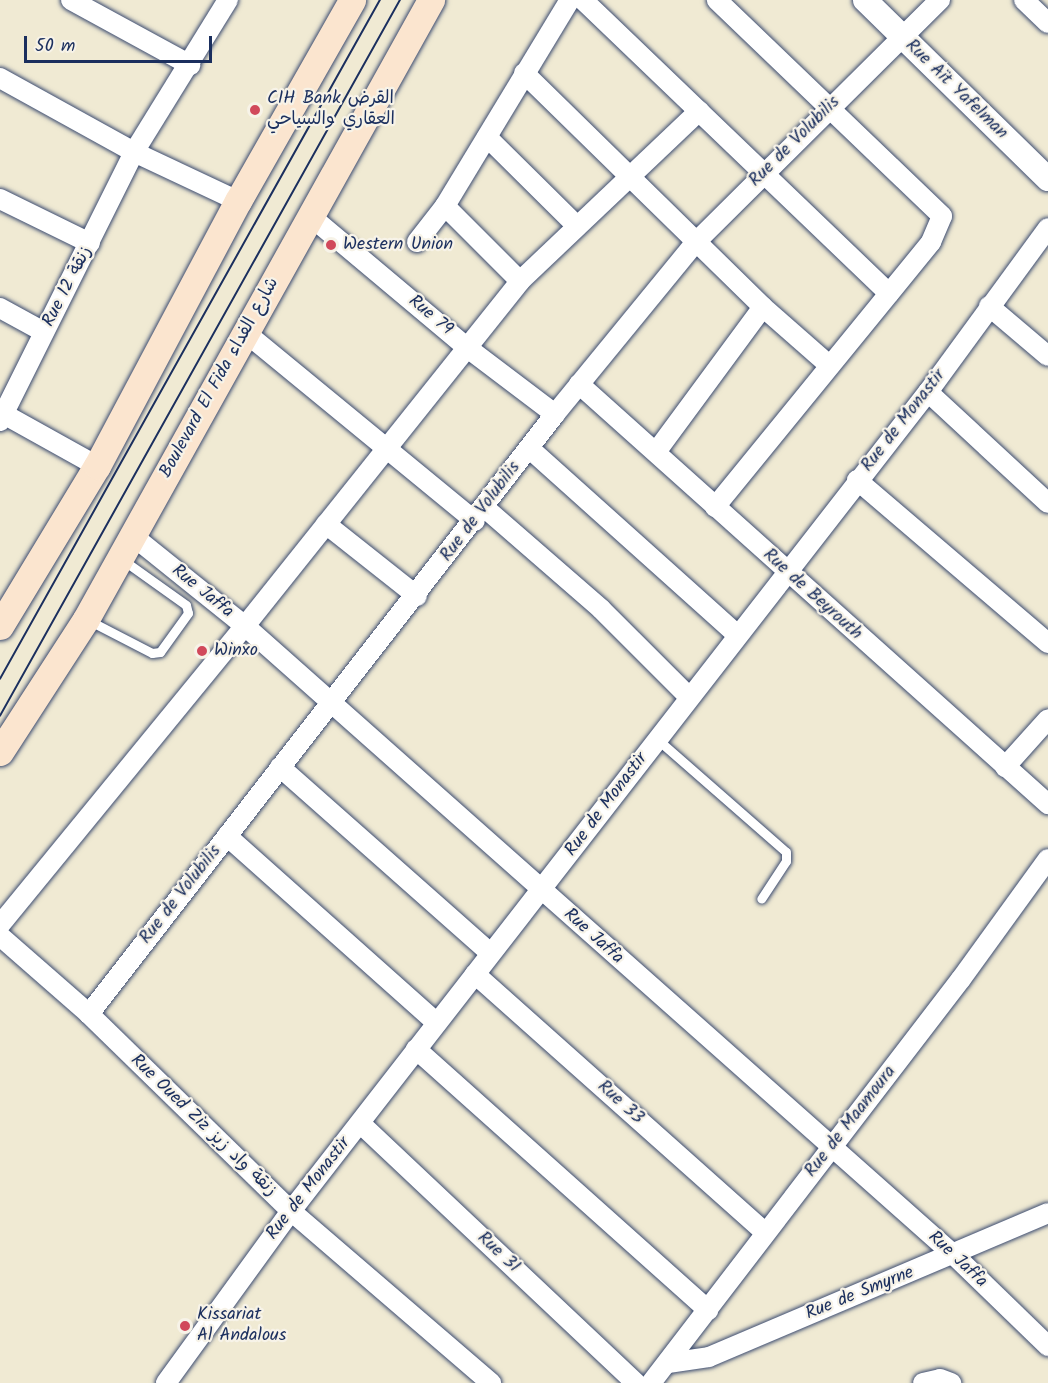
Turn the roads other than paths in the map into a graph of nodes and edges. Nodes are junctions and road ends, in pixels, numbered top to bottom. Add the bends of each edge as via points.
1 (71, 0) edge
2 (228, 0) edge
3 (352, 0) edge
4 (431, 0) edge
5 (570, 0) edge
6 (583, 0) edge
7 (717, 0) edge
8 (865, 0) edge
9 (940, 0) edge
10 (1024, 0) edge
11 (1048, 23) edge
12 (904, 39) junction
13 (190, 65) junction
14 (524, 73) junction
15 (0, 78) edge
16 (828, 108) junction
17 (699, 111) junction
18 (487, 137) junction
19 (134, 152) junction
20 (762, 175) junction
21 (630, 176) junction
22 (1048, 179) edge
23 (0, 199) edge
24 (238, 201) junction
25 (445, 206) junction
26 (309, 214) junction
27 (577, 226) junction
28 (1048, 228) edge
29 (417, 242) dead end
30 (696, 242) junction
31 (90, 243) junction
32 (520, 281) junction
33 (889, 293) junction
34 (989, 306) junction
35 (763, 307) junction
36 (0, 308) edge
37 (45, 332) junction
38 (246, 333) junction
39 (465, 346) junction
40 (1048, 356) edge
41 (829, 365) junction
42 (579, 384) junction
43 (928, 392) junction
44 (555, 414) junction
45 (1, 416) edge
46 (388, 448) junction
47 (529, 448) junction
48 (656, 452) junction
49 (97, 466) junction
50 (857, 480) junction
51 (1048, 503) edge
52 (715, 507) junction
53 (480, 514) junction
54 (326, 524) junction
55 (127, 547) junction
56 (786, 572) junction
57 (417, 596) junction
58 (86, 619) junction
59 (0, 626) edge
60 (245, 626) junction
61 (736, 634) junction
62 (1048, 644) edge
63 (689, 697) junction
64 (331, 702) junction
65 (1048, 719) edge
66 (657, 738) junction
67 (0, 752) edge
68 (280, 767) junction
69 (1005, 767) junction
70 (1048, 804) edge
71 (227, 836) junction
72 (1048, 859) edge
73 (542, 892) junction
74 (761, 899) dead end
75 (0, 925) edge
76 (4, 947) edge
77 (490, 953) junction
78 (475, 974) junction
79 (89, 1014) junction
80 (437, 1023) junction
81 (416, 1049) junction
82 (360, 1123) junction
83 (831, 1149) junction
84 (291, 1211) junction
85 (1048, 1213) edge
86 (765, 1232) junction
87 (954, 1256) junction
88 (708, 1310) junction
89 (1048, 1346) edge
90 (668, 1362) junction
91 (166, 1383) edge
92 (491, 1383) edge
93 (636, 1383) edge
94 (651, 1383) edge
95 (922, 1383) edge
96 (951, 1383) edge

1 - 13 street
2 - 13 street, Rue 12 زنقة
3 - 24 main road
4 - 26 main road, Boulevard El Fida شارع الفداء
5 - 14 street
6 - 17 street
7 - 16 street
8 - 12 street, Rue Aït Yafelman
9 - 12 street, Rue de Volubilis
10 - 11 street
12 - 16 street, Rue de Volubilis
12 - 22 street, Rue Aït Yafelman
13 - 19 street, Rue 12 زنقة
14 - 18 street
14 - 21 street
15 - 19 street
16 - 20 street, Rue de Volubilis
16 - 33 street via 942,216 931,242
17 - 20 street
17 - 21 street
18 - 25 street
18 - 27 street
19 - 24 street
19 - 31 street, Rue 12 زنقة
20 - 30 street, Rue de Volubilis
20 - 33 street
21 - 27 street
21 - 30 street
23 - 31 street
24 - 49 main road
25 - 29 street
25 - 32 street
26 - 38 main road, Boulevard El Fida شارع الفداء
26 - 39 street, Rue 79
27 - 32 street
28 - 34 street, Rue de Monastir
30 - 35 street
30 - 42 street, Rue de Volubilis
31 - 37 street, Rue 12 زنقة
32 - 39 street
33 - 41 street
34 - 40 street
34 - 43 street, Rue de Monastir
35 - 41 street
35 - 48 street
36 - 37 street
37 - 45 street, Rue 12 زنقة
38 - 46 street
38 - 55 main road, Boulevard El Fida شارع الفداء
39 - 44 street, Rue 79
39 - 46 street
41 - 52 street
42 - 44 street, Rue de Volubilis
42 - 48 street, Rue de Beyrouth
43 - 50 street, Rue de Monastir
43 - 51 street
44 - 47 street, Rue de Volubilis
45 - 49 street
46 - 53 street
46 - 54 street
47 - 53 street, Rue de Volubilis
47 - 61 street
48 - 52 street, Rue de Beyrouth
49 - 59 main road
50 - 56 street, Rue de Monastir
50 - 62 street
52 - 56 street, Rue de Beyrouth
53 - 57 street, Rue de Volubilis
53 - 63 street via 601,609
54 - 57 street
54 - 60 street
55 - 58 main road, Boulevard El Fida شارع الفداء
55 - 58 lane via 186,605 188,613 160,652 152,653
55 - 60 street, Rue Jaffa
56 - 61 street, Rue de Monastir
56 - 69 street, Rue de Beyrouth
57 - 64 street, Rue de Volubilis
58 - 67 main road, Boulevard El Fida شارع الفداء
60 - 64 street, Rue Jaffa
60 - 75 street
61 - 63 street, Rue de Monastir
63 - 66 street, Rue de Monastir
64 - 68 street, Rue de Volubilis
64 - 73 street, Rue Jaffa
65 - 69 street
66 - 73 street, Rue de Monastir
66 - 74 lane via 786,852 786,861
68 - 71 street, Rue de Volubilis
68 - 77 street
69 - 70 street, Rue de Beyrouth
71 - 79 street, Rue de Volubilis
71 - 80 street
72 - 83 street, Rue de Maamoura
73 - 77 street, Rue de Monastir
73 - 83 street, Rue Jaffa
76 - 79 street, Rue Oued Ziz زنقة واد زيز
77 - 78 street, Rue de Monastir
78 - 80 street, Rue de Monastir
78 - 86 street, Rue 33
79 - 84 street, Rue Oued Ziz زنقة واد زيز
80 - 81 street, Rue de Monastir
81 - 82 street, Rue de Monastir
81 - 88 street
82 - 84 street, Rue de Monastir
82 - 93 street, Rue 31
83 - 86 street, Rue de Maamoura
83 - 87 street, Rue Jaffa
84 - 91 street, Rue de Monastir
84 - 92 street, Rue Oued Ziz زنقة واد زيز
85 - 87 street, Rue de Smyrne
86 - 88 street, Rue de Maamoura
87 - 89 street, Rue Jaffa
87 - 90 street, Rue de Smyrne via 709,1357
88 - 90 street, Rue de Maamoura
90 - 94 street, Rue de Maamoura
95 - 96 street via 940,1379

